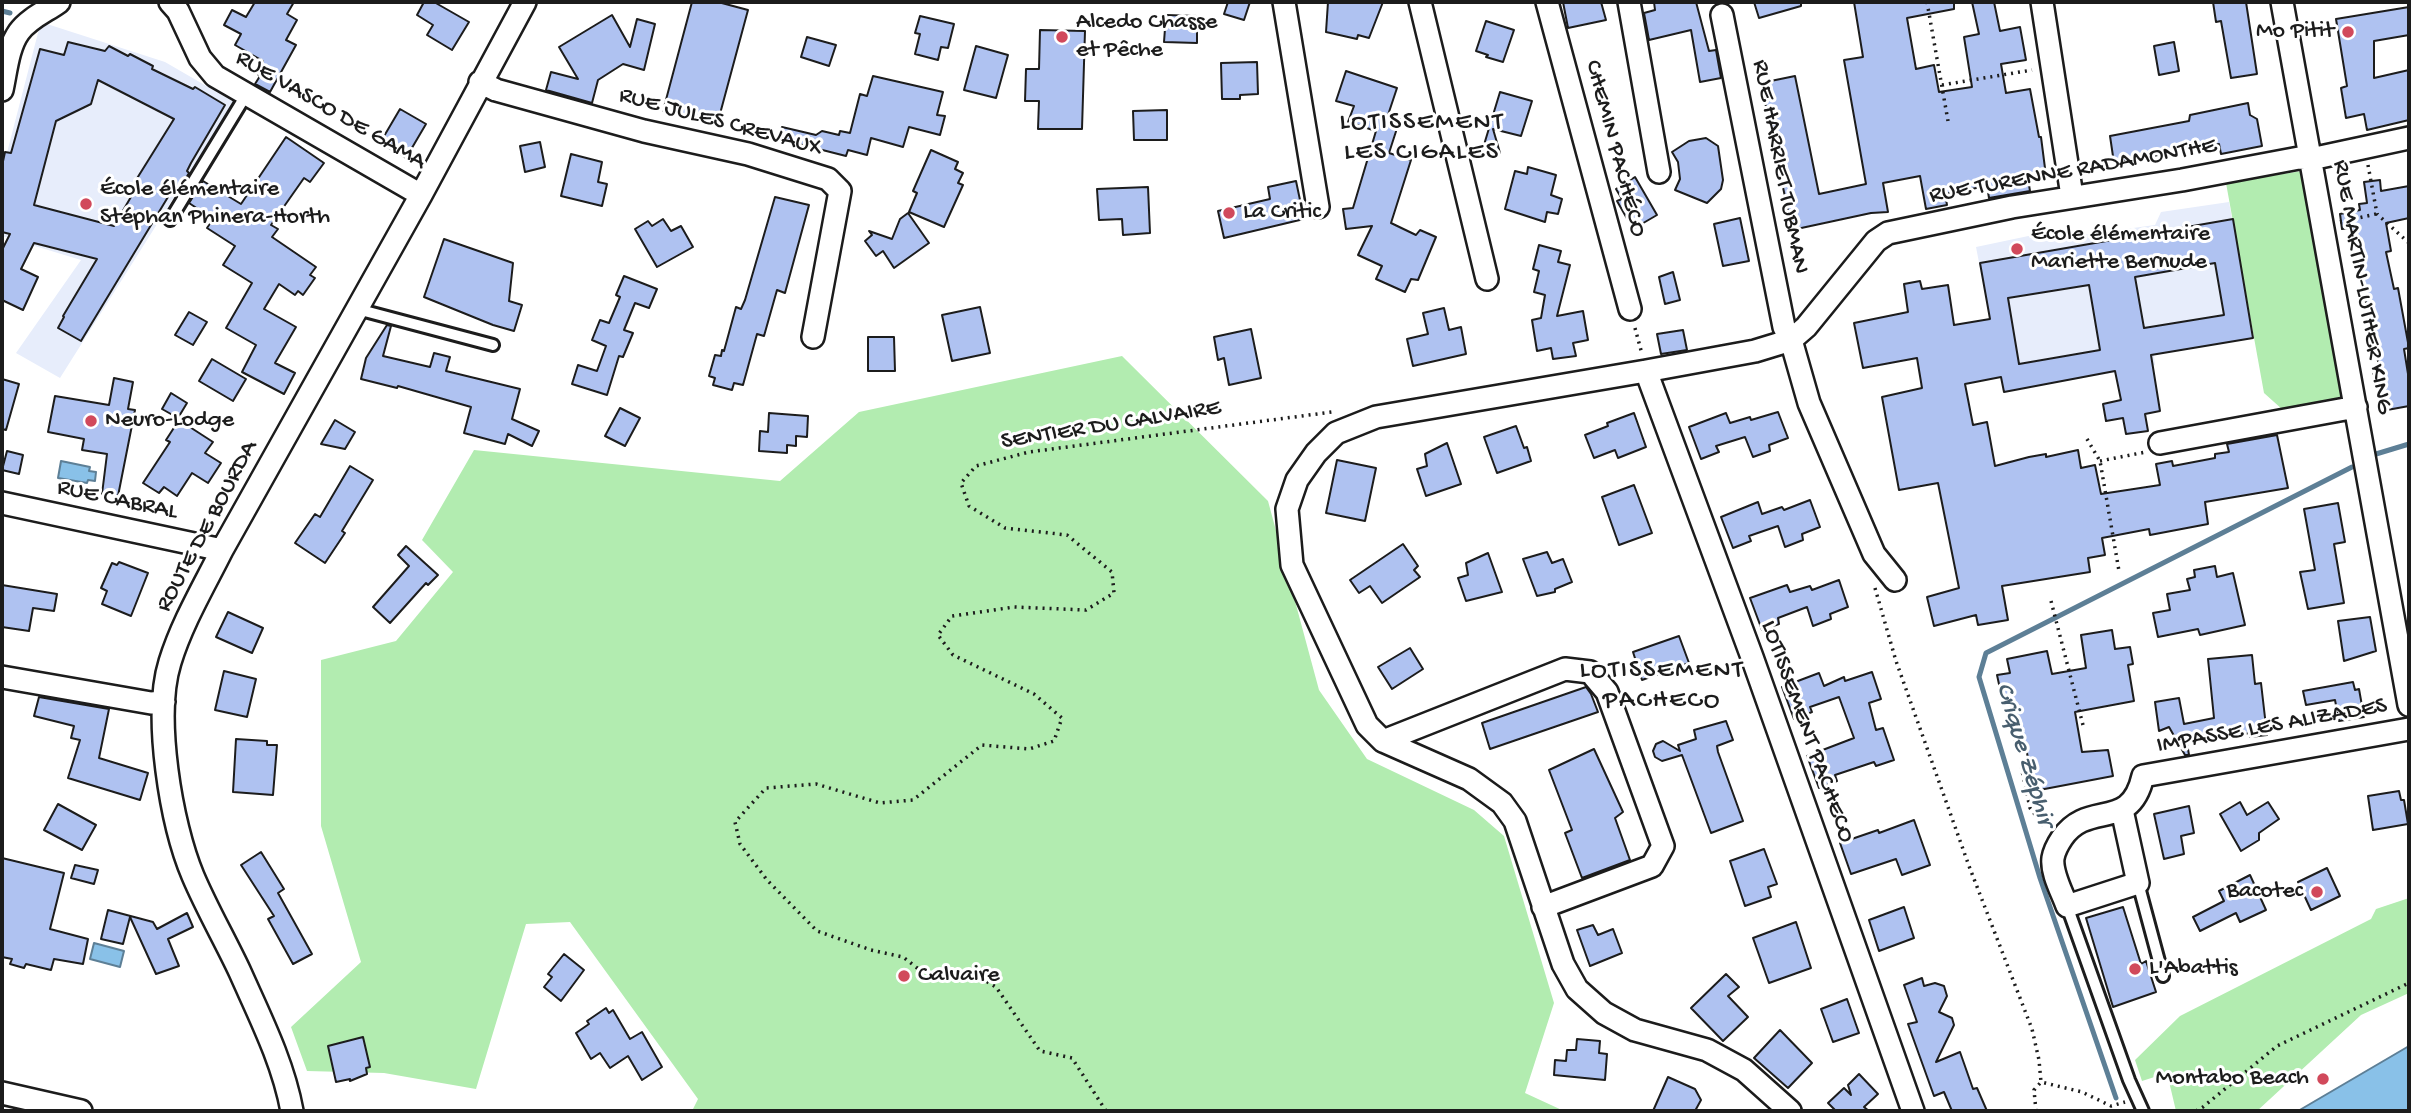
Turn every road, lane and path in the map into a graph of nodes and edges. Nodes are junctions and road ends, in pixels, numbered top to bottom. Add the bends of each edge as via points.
1 (60, 2) edge
2 (170, 2) edge
3 (525, 2) edge
4 (1284, 2) edge
5 (1420, 2) edge
6 (1547, 2) edge
7 (1629, 2) edge
8 (1927, 2) edge
9 (2042, 2) edge
10 (2282, 2) edge
11 (1722, 8) edge
12 (2052, 67) junction
13 (480, 82) junction
14 (1942, 85) junction
15 (2, 90) edge
16 (246, 95) junction
17 (1948, 121) dead end
18 (2409, 138) edge
19 (2365, 146) junction
20 (2311, 159) junction
21 (1659, 172) dead end
22 (421, 195) junction
23 (2072, 197) junction
24 (1318, 207) dead end
25 (2377, 214) junction
26 (170, 220) dead end
27 (2324, 226) junction
28 (2409, 243) edge
29 (1487, 279) dead end
30 (357, 309) junction
31 (1630, 309) joint
32 (813, 337) dead end
33 (1791, 340) junction
34 (493, 345) dead end
35 (1646, 371) junction
36 (2356, 407) junction
37 (1341, 411) dead end
38 (2087, 439) dead end
39 (2160, 443) joint
40 (2100, 461) junction
41 (2, 503) edge
42 (222, 551) junction
43 (1874, 554) junction
44 (2119, 571) dead end
45 (1895, 580) dead end
46 (2050, 601) dead end
47 (2, 677) edge
48 (164, 702) junction
49 (2409, 705) edge
50 (2084, 729) dead end
51 (2409, 729) edge
52 (1383, 741) junction
53 (2021, 766) dead end
54 (2122, 810) junction
55 (2058, 844) junction
56 (2138, 883) junction
57 (2067, 906) junction
58 (1542, 907) junction
59 (2163, 976) dead end
60 (2409, 983) edge
61 (2041, 1082) junction
62 (2, 1093) edge
63 (2138, 1099) junction
64 (82, 1111) edge
65 (292, 1111) edge
66 (1106, 1111) edge
67 (1790, 1111) edge
68 (1913, 1111) edge
69 (2036, 1111) edge
70 (2143, 1111) edge
71 (2196, 1111) edge

1 - 15 street via 19,32
2 - 16 street, RUE VASCO DE GAMA via 207,67
3 - 13 street, ROUTE DE BOURDA
4 - 24 street
5 - 29 street
6 - 31 street, CHEMIN PACHÉCO
7 - 21 street
8 - 14 path
9 - 12 street
10 - 20 street, RUE MARTIN-LUTHER KING
11 - 33 street, RUE HARRIET TUBMAN via 1784,327
12 - 14 path
12 - 23 street
13 - 22 street, ROUTE DE BOURDA
13 - 32 street, RUE JULES CREVAUX via 509,94 748,154 828,179 840,191
14 - 17 path
16 - 22 street, RUE VASCO DE GAMA
16 - 26 lane
18 - 19 street, RUE TURENNE RADAMONTHE
19 - 20 street, RUE TURENNE RADAMONTHE
19 - 25 path
20 - 23 street, RUE TURENNE RADAMONTHE
20 - 27 street, RUE MARTIN-LUTHER KING
22 - 30 street, ROUTE DE BOURDA
23 - 33 street, RUE TURENNE RADAMONTHE via 1888,233 1876,241
25 - 27 path
25 - 28 path
27 - 36 street, RUE MARTIN-LUTHER KING
30 - 34 lane
30 - 42 street, ROUTE DE BOURDA
31 - 35 path
33 - 35 street
33 - 43 street, RUE HARRIET TUBMAN via 1809,403
35 - 52 street via 1376,417 1336,433 1309,462 1287,509 1292,565 1367,725
35 - 68 street, LOTISSEMENT PACHECO
36 - 39 street
36 - 49 street, RUE MARTIN-LUTHER KING
37 - 66 path, SENTIER DU CALVAIRE via 1029,452 976,466 961,482 969,506 1004,528 1067,535 1112,572 1114,593 1086,610 1014,607 952,616 938,635 953,655 1034,694 1062,718 1054,741 1029,749 982,745 913,800 880,803 816,784 766,788 735,822 740,844 767,880 817,931 903,957 930,978 974,974 996,986 1040,1051 1072,1058
38 - 40 path
39 - 40 path via 2148,452
40 - 44 path
41 - 42 street, RUE CABRAL
42 - 48 street, ROUTE DE BOURDA via 169,663
43 - 45 street, RUE HARRIET TUBMAN
43 - 61 path via 1876,594 1896,661 2032,1030
46 - 50 path
47 - 48 street
48 - 65 street, ROUTE DE BOURDA via 165,765 192,875 265,1027 287,1084
51 - 54 street, IMPASSE LES ALIZADES via 2143,776 2132,803
52 - 58 street via 1469,779 1502,803 1515,821
52 - 58 street via 1565,669 1590,672 1607,692 1663,846 1652,866
53 - 55 path via 2030,808
54 - 55 street via 2079,820
54 - 56 street
55 - 57 street via 2053,859
56 - 57 street
56 - 59 lane
57 - 63 lane
58 - 67 street via 1577,989 1604,1013 1635,1030 1707,1050 1744,1070
60 - 71 path via 2277,1046
61 - 63 path via 2082,1091 2111,1106
61 - 69 path via 2034,1090
62 - 64 street
63 - 70 lane

